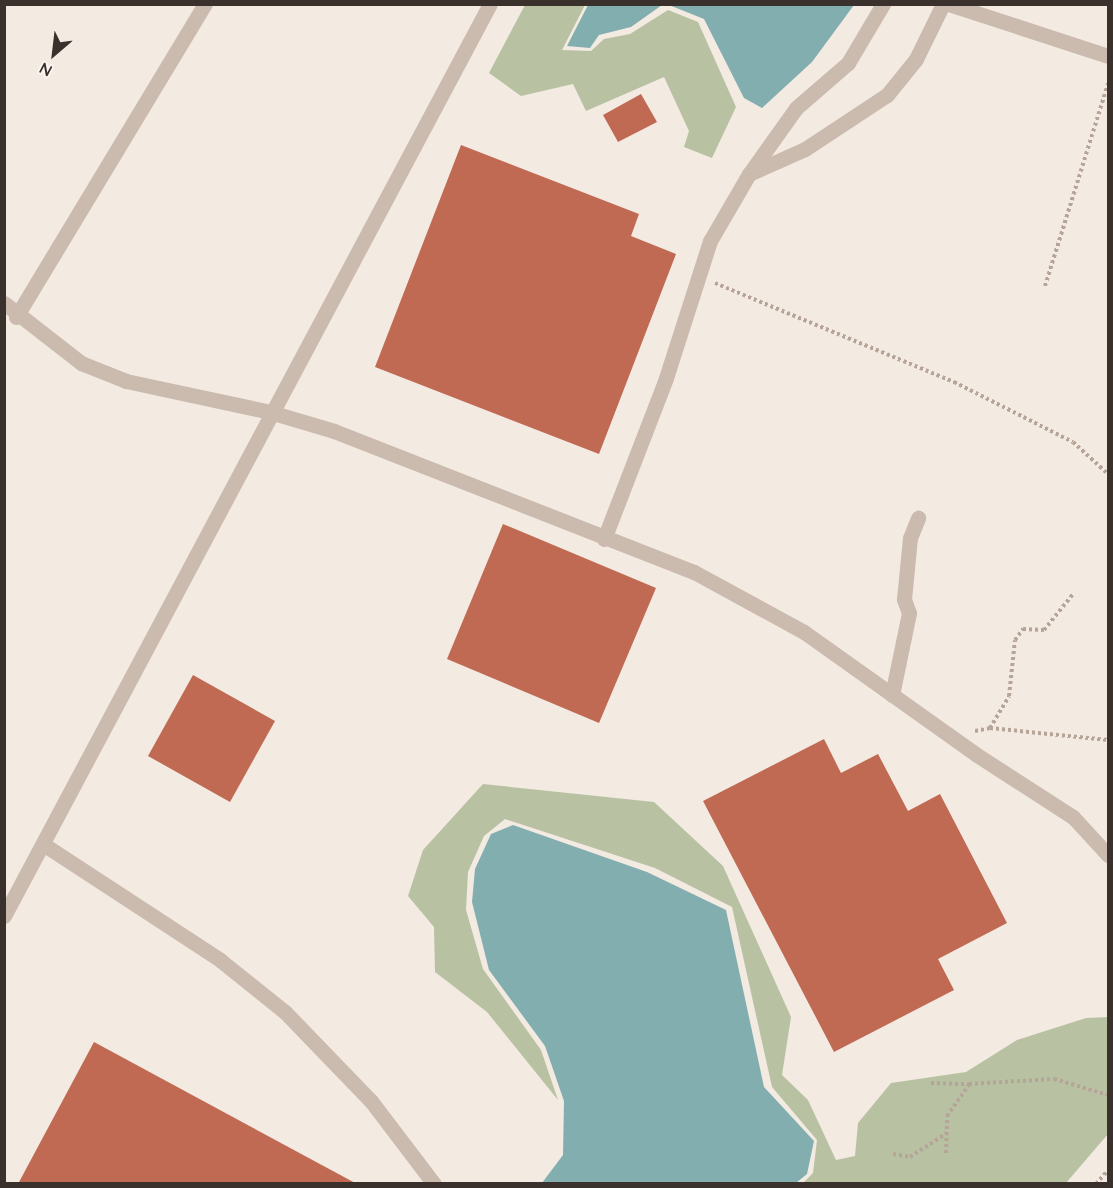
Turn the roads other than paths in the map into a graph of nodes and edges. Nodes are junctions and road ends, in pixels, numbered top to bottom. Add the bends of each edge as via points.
1 (205, 4) edge
2 (489, 4) edge
3 (883, 4) edge
4 (943, 4) edge
5 (949, 4) edge
6 (1108, 56) edge
7 (749, 174) junction
8 (4, 303) edge
9 (16, 317) junction
10 (270, 412) junction
11 (918, 518) dead end
12 (604, 539) junction
13 (892, 695) junction
14 (43, 844) junction
15 (1108, 855) edge
16 (4, 916) edge
17 (434, 1184) edge

1 - 9 street
2 - 10 street
3 - 7 street via 848,63 796,108
4 - 7 street via 916,59 887,95 805,149
5 - 6 street
7 - 12 street via 710,241 701,277
8 - 9 street
9 - 10 street via 81,363 126,381
10 - 12 street via 334,431
10 - 14 street
11 - 13 street via 910,538 904,599 909,613
12 - 13 street via 694,572 762,606
13 - 15 street via 1073,817
14 - 16 street
14 - 17 street via 219,960 285,1012 371,1101

